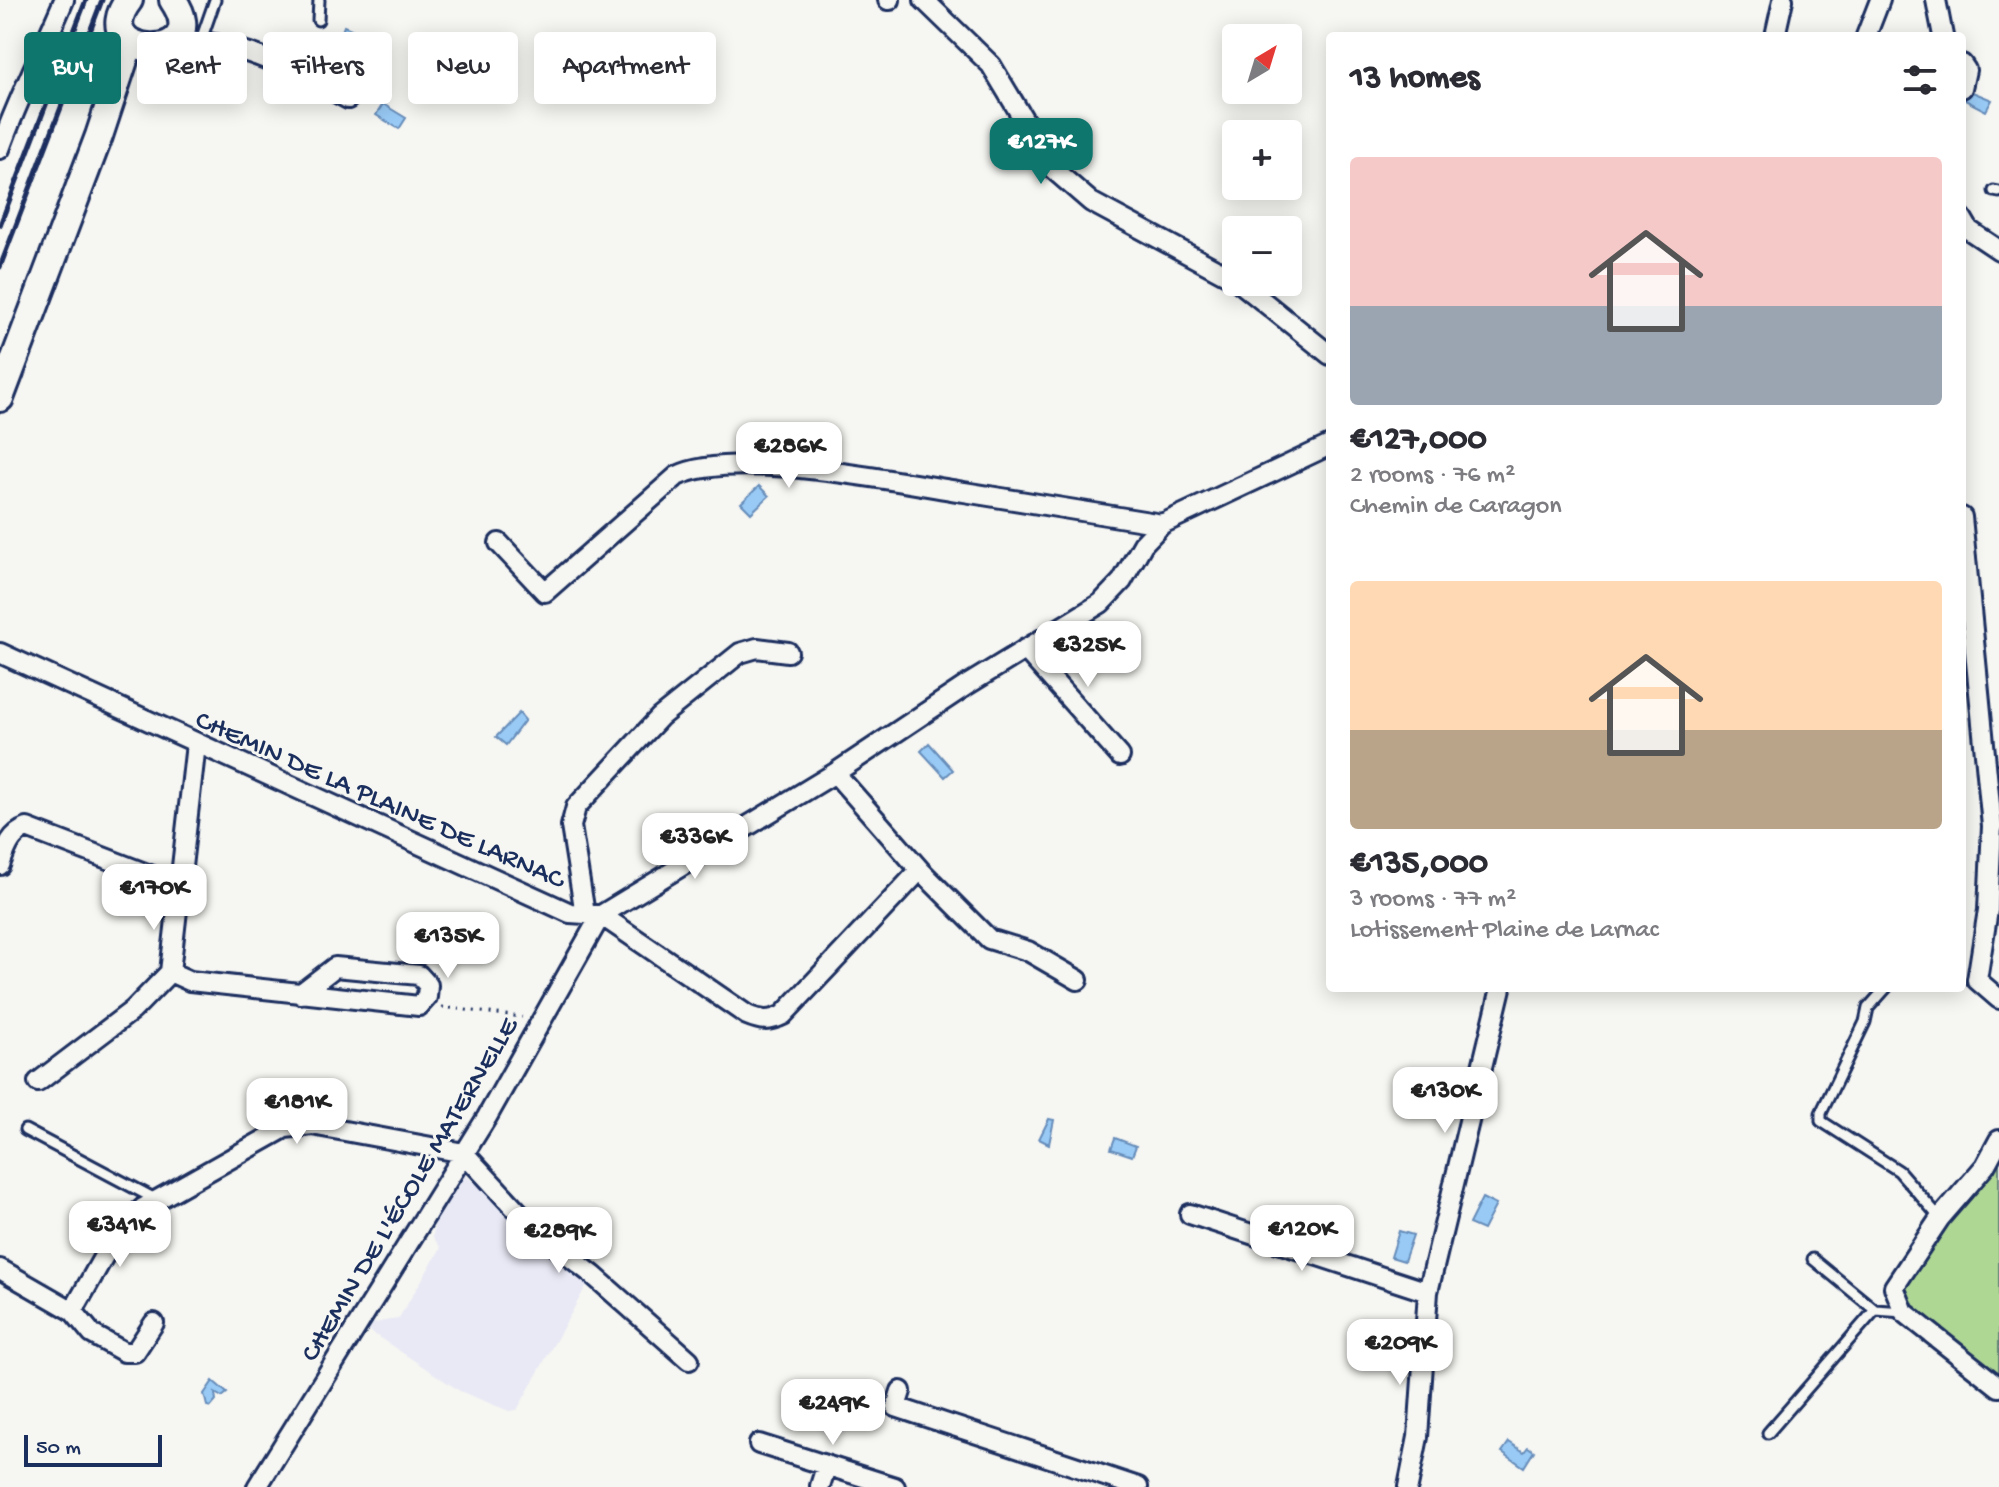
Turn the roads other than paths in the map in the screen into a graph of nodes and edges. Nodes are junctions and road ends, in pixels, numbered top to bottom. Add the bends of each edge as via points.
1 (64, 0) edge
2 (129, 0) edge
3 (215, 0) edge
4 (319, 0) edge
5 (924, 0) edge
6 (1783, 0) edge
7 (1880, 0) edge
8 (1936, 0) edge
9 (318, 20) dead end
10 (176, 22) edge
11 (1776, 32) edge
12 (1868, 32) edge
13 (1942, 32) edge
14 (130, 42) junction
15 (263, 58) edge
16 (99, 136) junction
17 (0, 149) edge
18 (1966, 225) edge
19 (1999, 250) edge
20 (1222, 272) edge
21 (1257, 296) edge
22 (1326, 352) edge
23 (0, 398) edge
24 (1326, 447) edge
25 (1162, 524) junction
26 (499, 543) dead end
27 (1966, 558) edge
28 (1025, 649) junction
29 (788, 652) dead end
30 (0, 653) edge
31 (196, 744) junction
32 (1120, 756) dead end
33 (835, 773) junction
34 (0, 865) edge
35 (920, 870) junction
36 (181, 887) junction
37 (1994, 912) edge
38 (593, 914) junction
39 (170, 972) junction
40 (1078, 980) dead end
41 (1970, 980) edge
42 (1500, 992) edge
43 (1882, 992) edge
44 (300, 994) junction
45 (1999, 999) edge
46 (38, 1082) dead end
47 (25, 1130) dead end
48 (1999, 1140) edge
49 (464, 1153) junction
50 (150, 1204) junction
51 (1190, 1214) dead end
52 (1940, 1218) junction
53 (1813, 1259) dead end
54 (0, 1269) edge
55 (1428, 1292) junction
56 (1875, 1310) junction
57 (73, 1311) junction
58 (1904, 1312) junction
59 (154, 1323) dead end
60 (689, 1360) dead end
61 (1999, 1387) edge
62 (901, 1391) dead end
63 (1768, 1433) dead end
64 (759, 1444) dead end
65 (826, 1467) junction
66 (820, 1486) edge
67 (257, 1487) edge
68 (895, 1487) edge
69 (1138, 1487) edge
70 (1408, 1487) edge

1 - 17 street
2 - 14 main road via 121,24
3 - 10 lane
4 - 9 lane
5 - 20 street via 991,65 1054,170 1091,202
6 - 11 street
7 - 12 street
8 - 13 street
10 - 14 main road
10 - 15 street
10 - 16 main road via 133,75
14 - 16 main road
16 - 23 main road
18 - 19 street
21 - 22 street
24 - 25 street
25 - 26 street via 842,473 718,465 677,476 545,592
25 - 28 street via 1101,603
27 - 37 street via 1992,826
28 - 32 street
28 - 33 street
29 - 38 street via 757,648 740,653 660,717 576,807 571,826
30 - 31 street, CHEMIN DE LA PLAINE DE LARNAC
31 - 36 street
31 - 38 street, CHEMIN DE LA PLAINE DE LARNAC via 570,913
33 - 35 street
33 - 38 street
34 - 36 street via 8,844 27,828
35 - 38 street, CHEMIN DE LA PLAINE DE LARNAC via 773,1021 747,1015
35 - 40 street via 989,939 1028,951
36 - 39 street
37 - 41 street
38 - 49 street, CHEMIN DE L'ÉCOLE MATERNELLE via 542,1019
39 - 44 street via 190,981
39 - 46 street via 133,1010
41 - 45 street
42 - 55 street
43 - 52 lane via 1868,1008 1821,1121 1899,1171
44 - 44 street via 419,1006 428,985 419,975 335,967
47 - 50 lane
48 - 52 street via 1985,1166
49 - 50 street via 293,1126
49 - 60 street via 535,1230
49 - 67 street, CHEMIN DE L'ÉCOLE MATERNELLE
50 - 57 street via 118,1231
51 - 55 street
52 - 58 street via 1894,1287
53 - 56 lane
54 - 57 street
55 - 70 street via 1418,1437
56 - 58 lane
56 - 63 lane
57 - 59 street via 92,1334 130,1353 140,1348
58 - 61 street
62 - 69 street via 896,1407
64 - 65 street
65 - 66 street
65 - 68 street

